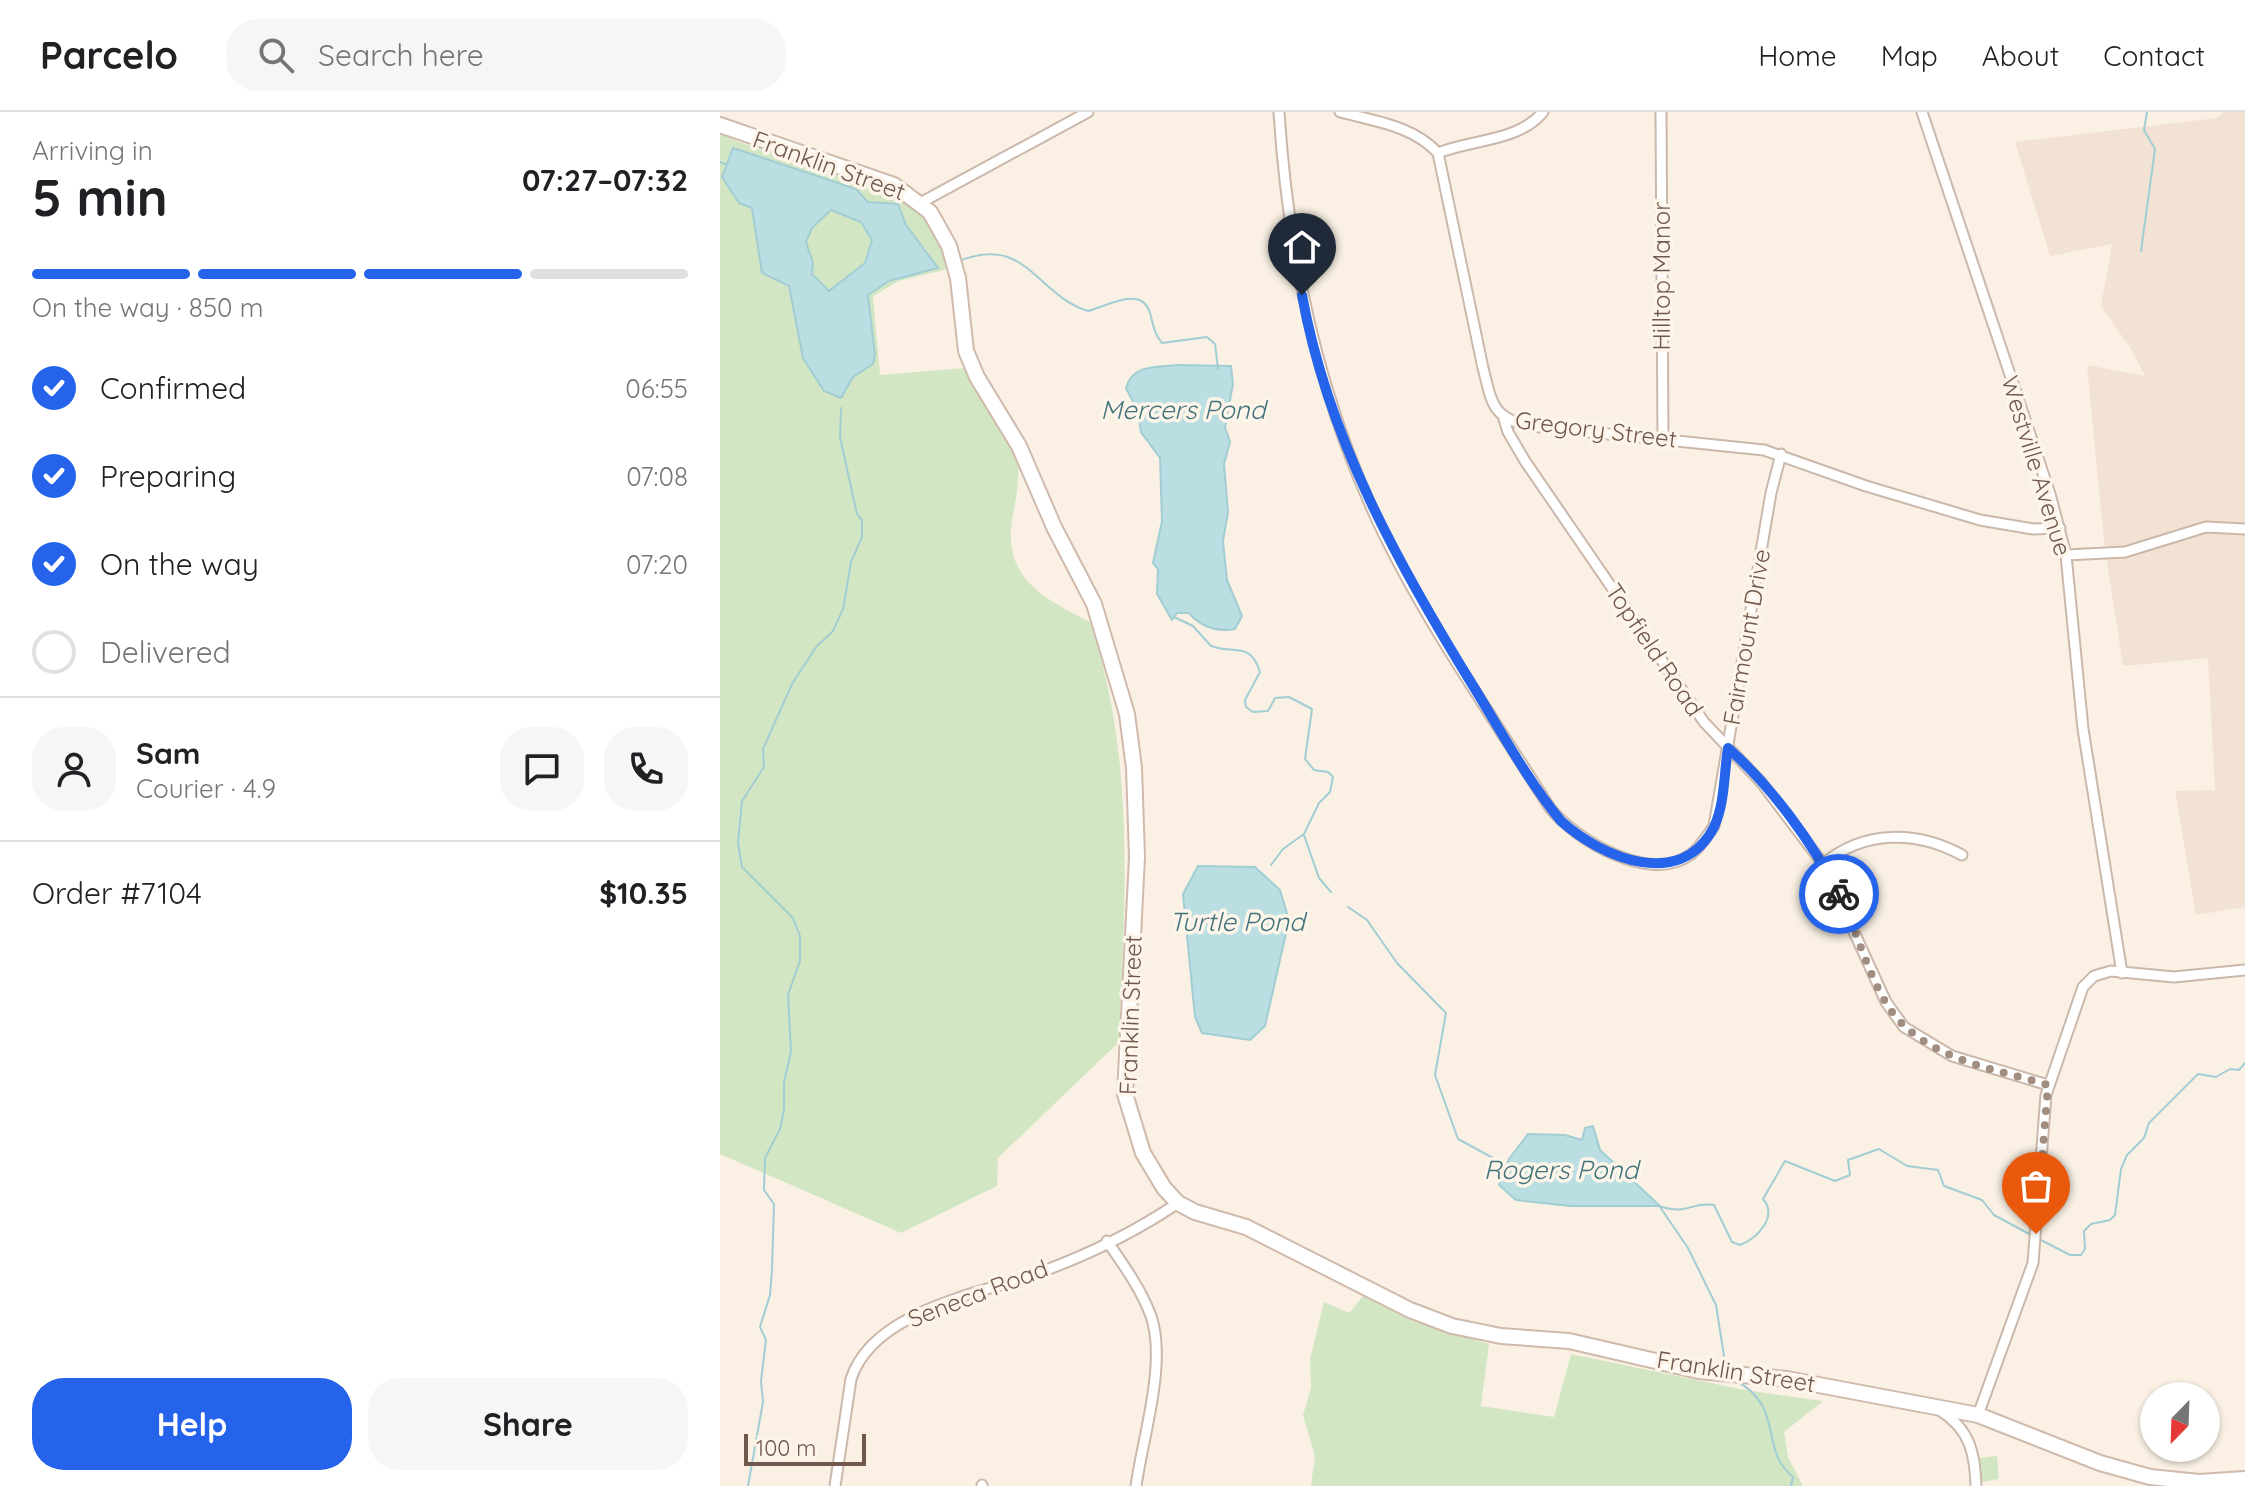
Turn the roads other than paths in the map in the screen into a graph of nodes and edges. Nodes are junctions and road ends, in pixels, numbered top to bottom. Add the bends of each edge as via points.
1 (1088, 112) edge
2 (1279, 112) edge
3 (1340, 112) edge
4 (1543, 112) edge
5 (1661, 112) edge
6 (1922, 112) edge
7 (720, 125) edge
8 (1438, 153) junction
9 (922, 202) junction
10 (1504, 419) junction
11 (1663, 439) junction
12 (1781, 454) junction
13 (2060, 528) junction
14 (2245, 529) edge
15 (2066, 555) junction
16 (1728, 748) junction
17 (1962, 855) dead end
18 (1823, 864) junction
19 (2245, 970) edge
20 (2122, 973) junction
21 (2048, 1085) junction
22 (1178, 1203) junction
23 (1107, 1241) junction
24 (1939, 1409) junction
25 (1978, 1415) junction
26 (2245, 1479) edge
27 (835, 1486) edge
28 (1136, 1486) edge
29 (1976, 1486) edge

1 - 9 street
2 - 16 street, Fairmount Drive via 1284,185 1306,320 1337,423 1379,524 1414,588 1550,808 1583,838 1625,858 1656,864 1679,861 1714,826
3 - 8 street via 1406,130
4 - 8 street via 1511,134
5 - 11 street, Hilltop Manor
6 - 13 street, Westville Avenue
7 - 9 main road, Franklin Street via 894,185
8 - 10 street, Gregory Street via 1483,368 1492,402
9 - 22 main road, Franklin Street via 936,219 954,261 966,351 1083,579 1124,703 1134,768 1137,857 1125,1094 1143,1153
10 - 11 street, Gregory Street
10 - 16 street, Topfield Road via 1534,474 1704,722
11 - 12 street, Gregory Street
12 - 13 street, Gregory Street via 1980,520
12 - 16 street, Fairmount Drive
13 - 15 street, Westville Avenue
14 - 15 street via 2206,527 2125,552
15 - 20 street, Westville Avenue via 2083,729
16 - 18 street, Topfield Road
17 - 18 street via 1923,839 1887,836 1847,848
18 - 21 street, Topfield Road via 1884,998 1904,1027 1952,1056
19 - 20 street via 2174,977
20 - 21 street via 2102,973 2083,987
21 - 25 street via 2030,1274
22 - 23 street, Seneca Road
22 - 24 main road, Franklin Street via 1246,1227 1452,1326 1579,1343 1699,1371 1787,1379
23 - 27 street, Seneca Road via 1042,1271 927,1312 875,1340 851,1379
23 - 28 street via 1151,1315 1157,1349
24 - 25 main road, Franklin Street
24 - 29 street via 1966,1434
25 - 26 main road, Franklin Street via 2132,1473 2199,1482

